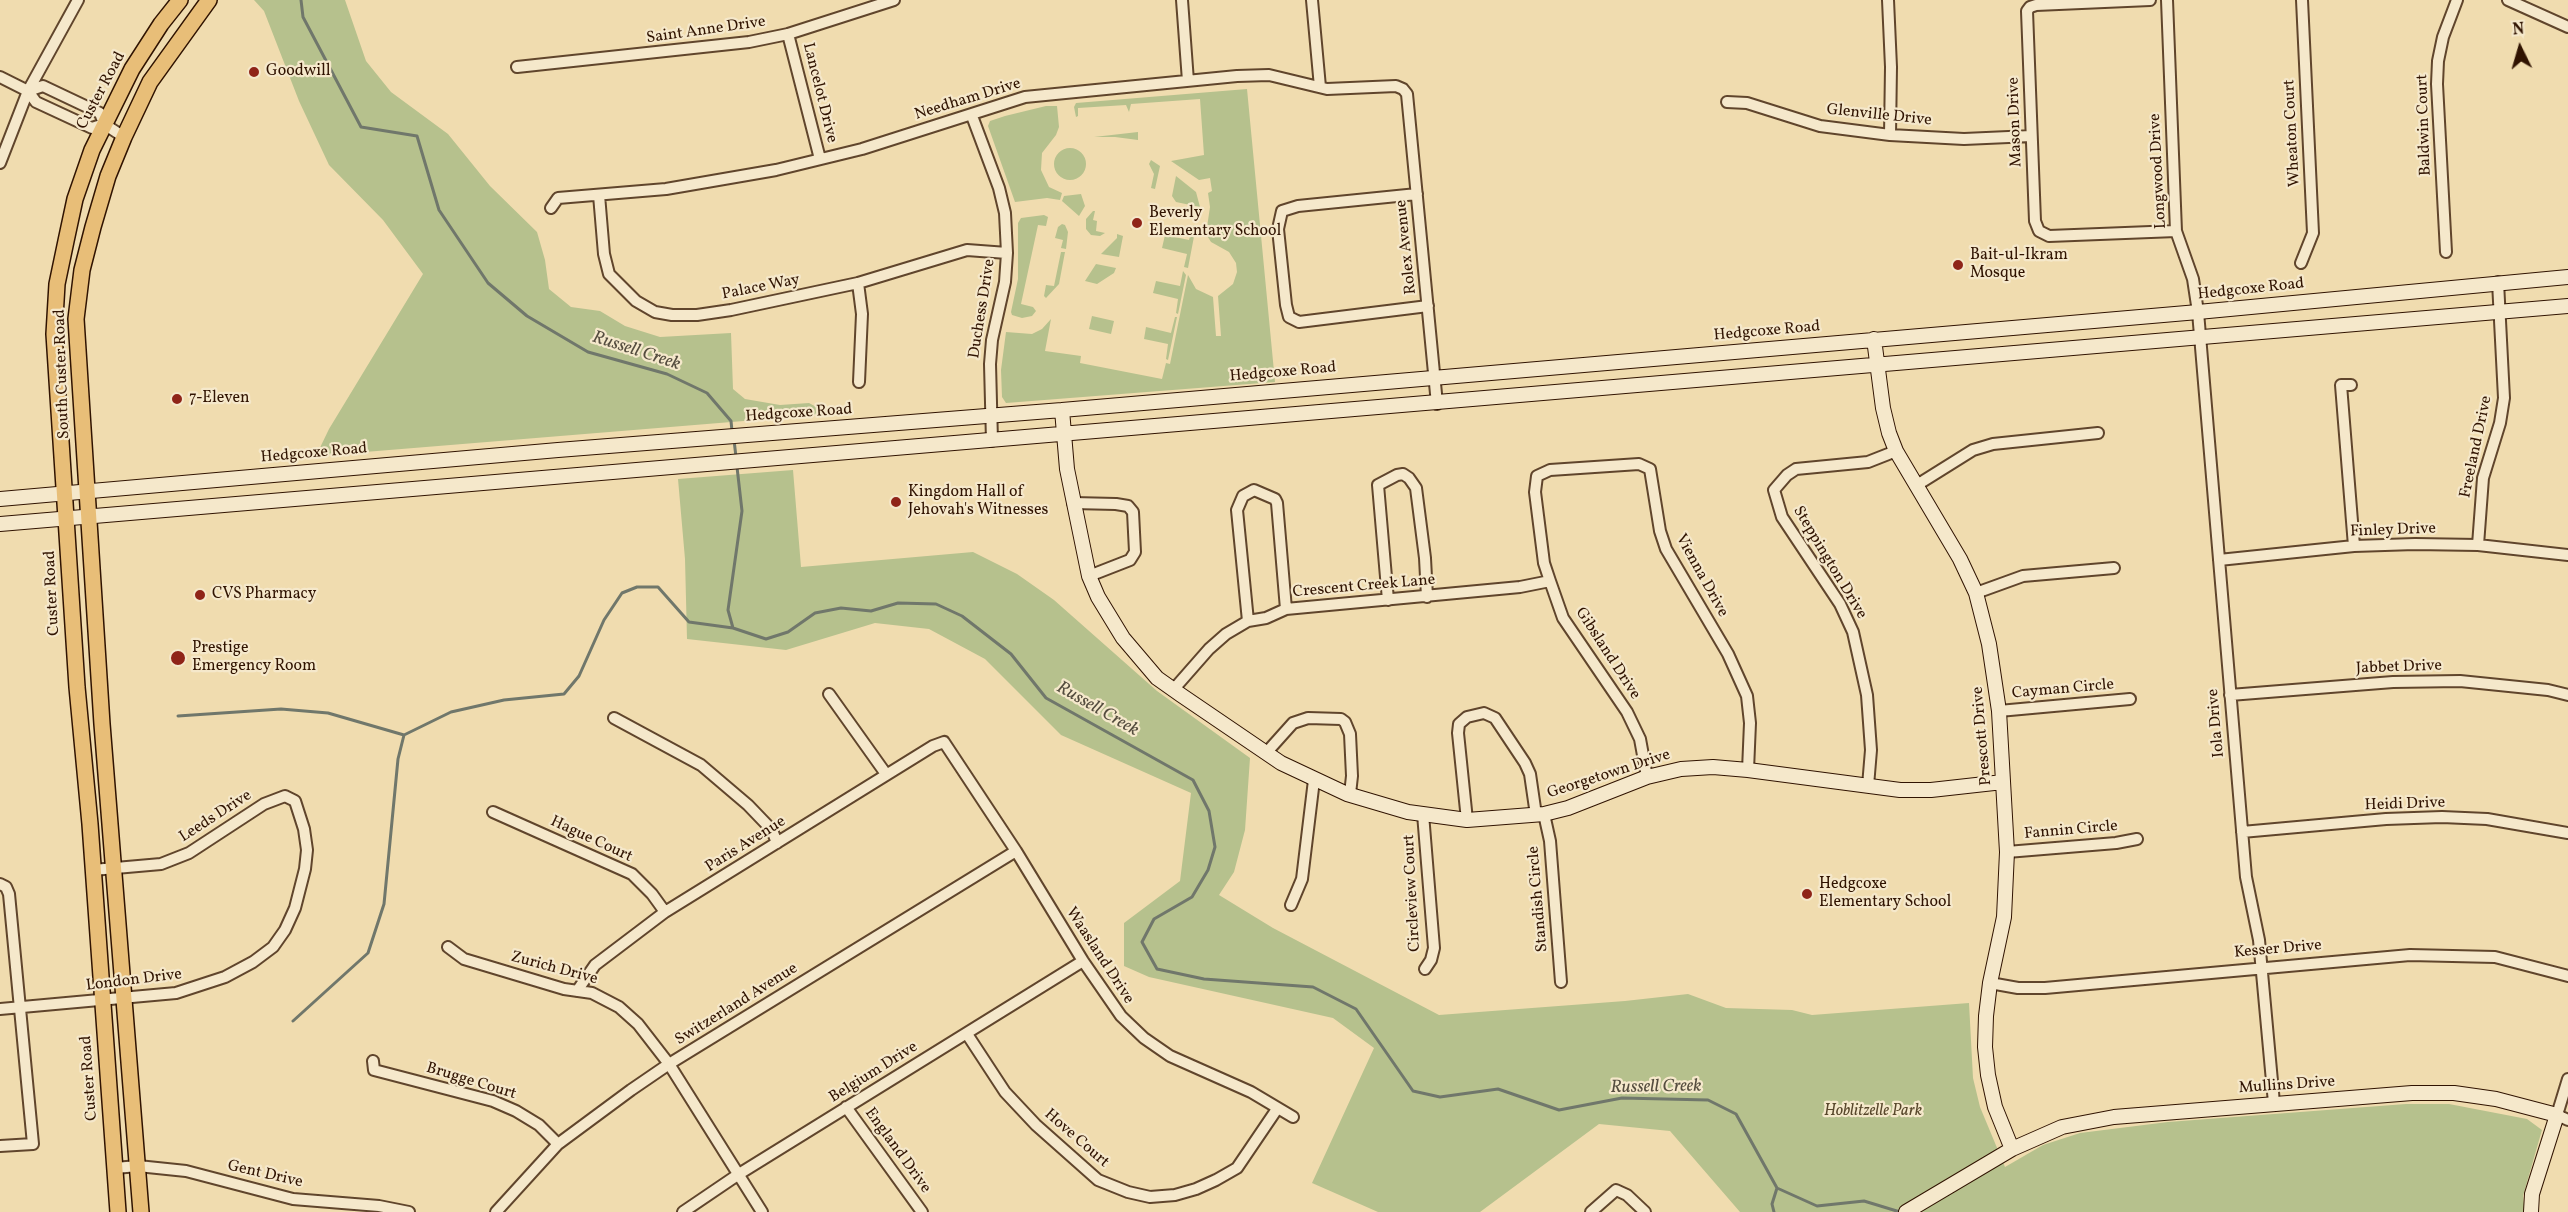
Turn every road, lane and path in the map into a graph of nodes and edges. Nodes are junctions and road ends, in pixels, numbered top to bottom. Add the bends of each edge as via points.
1 (78, 0) edge
2 (180, 0) edge
3 (208, 0) edge
4 (894, 0) edge
5 (1182, 0) edge
6 (1312, 0) edge
7 (1888, 0) edge
8 (2150, 0) edge
9 (2167, 0) edge
10 (2302, 0) edge
11 (2457, 0) edge
12 (2508, 0) edge
13 (2568, 27) edge
14 (788, 34) junction
15 (517, 67) dead end
16 (0, 77) edge
17 (1188, 81) junction
18 (1320, 87) junction
19 (1403, 89) joint
20 (28, 91) junction
21 (1727, 102) dead end
22 (972, 116) junction
23 (104, 124) junction
24 (1890, 135) junction
25 (2031, 136) junction
26 (124, 137) junction
27 (820, 159) junction
28 (0, 163) edge
29 (599, 195) junction
30 (1417, 195) junction
31 (551, 207) dead end
32 (2176, 231) junction
33 (2446, 252) dead end
34 (1007, 253) junction
35 (2301, 263) dead end
36 (2568, 277) edge
37 (2498, 282) junction
38 (858, 283) junction
39 (1428, 306) junction
40 (2568, 306) edge
41 (2198, 312) junction
42 (2499, 312) junction
43 (2200, 338) junction
44 (1874, 339) junction
45 (1877, 365) junction
46 (1434, 376) junction
47 (859, 382) dead end
48 (2351, 385) dead end
49 (1437, 404) junction
50 (1062, 410) junction
51 (991, 416) junction
52 (2098, 433) dead end
53 (1064, 435) junction
54 (992, 441) junction
55 (558, 450) junction
56 (1896, 451) junction
57 (339, 469) junction
58 (1537, 476) joint
59 (559, 477) junction
60 (1917, 485) junction
61 (86, 490) junction
62 (65, 493) junction
63 (341, 496) junction
64 (0, 499) edge
65 (1073, 503) junction
66 (88, 517) junction
67 (67, 519) junction
68 (0, 524) edge
69 (2478, 545) junction
70 (2354, 546) junction
71 (2568, 555) edge
72 (2218, 560) junction
73 (2114, 568) dead end
74 (1089, 576) junction
75 (1550, 581) junction
76 (1976, 592) junction
77 (1427, 597) junction
78 (1388, 600) junction
79 (1286, 609) junction
80 (1248, 621) junction
81 (99, 684) junction
82 (77, 687) junction
83 (1173, 690) junction
84 (829, 694) dead end
85 (2568, 694) edge
86 (2230, 695) junction
87 (2130, 699) dead end
88 (1999, 711) junction
89 (614, 718) dead end
90 (944, 742) joint
91 (1267, 752) junction
92 (1748, 770) junction
93 (886, 774) junction
94 (1647, 777) junction
95 (1314, 780) junction
96 (2003, 782) junction
97 (1868, 786) junction
98 (1350, 794) junction
99 (285, 796) joint
100 (493, 812) dead end
101 (1423, 814) junction
102 (1540, 814) junction
103 (1467, 820) junction
104 (2242, 832) junction
105 (2568, 833) edge
106 (2137, 839) dead end
107 (777, 843) junction
108 (1016, 851) junction
109 (2007, 852) junction
110 (113, 867) junction
111 (93, 870) junction
112 (3, 885) edge
113 (1291, 905) dead end
114 (665, 912) junction
115 (448, 947) dead end
116 (1083, 961) junction
117 (2262, 967) junction
118 (1425, 969) dead end
119 (2568, 976) edge
120 (1561, 982) dead end
121 (1990, 983) junction
122 (577, 991) junction
123 (123, 999) junction
124 (102, 1000) junction
125 (20, 1007) junction
126 (0, 1009) edge
127 (967, 1034) junction
128 (373, 1061) dead end
129 (669, 1064) junction
130 (2568, 1079) edge
131 (2274, 1103) junction
132 (846, 1107) junction
133 (1277, 1108) junction
134 (1293, 1117) dead end
135 (2562, 1118) edge
136 (558, 1144) junction
137 (0, 1146) edge
138 (2012, 1149) junction
139 (138, 1166) junction
140 (115, 1167) junction
141 (739, 1174) junction
142 (118, 1212) edge
143 (141, 1212) edge
144 (409, 1212) edge
145 (496, 1212) edge
146 (683, 1212) edge
147 (762, 1212) edge
148 (922, 1212) edge
149 (1591, 1212) edge
150 (1645, 1212) edge
151 (1906, 1212) edge
152 (2531, 1212) edge

1 - 20 street
2 - 23 main road, Custer Road via 132,69
3 - 26 main road, South Custer Road via 150,82
4 - 14 street, Saint Anne Drive
5 - 17 street
6 - 18 street
7 - 24 street
8 - 25 street, Mason Drive via 2030,7 2027,18
9 - 32 street, Longwood Drive
10 - 35 street, Wheaton Court via 2313,233
11 - 33 street, Baldwin Court via 2438,61
12 - 13 street
14 - 15 street, Saint Anne Drive via 695,49
14 - 27 street, Lancelot Drive
16 - 20 street
17 - 18 street, Needham Drive via 1269,75
17 - 22 street, Needham Drive via 1024,97
18 - 19 street, Needham Drive
19 - 30 street, Rolex Avenue via 1407,94
20 - 23 street via 36,102 92,128
20 - 23 street via 43,86 100,113
20 - 28 street
21 - 24 street, Glenville Drive via 1748,103 1820,126
22 - 27 street, Needham Drive
22 - 34 street, Duchess Drive via 999,188
23 - 26 street
23 - 62 main road, Custer Road via 75,199 57,284 54,333
24 - 25 street, Glenville Drive via 1964,139
25 - 32 street, Mason Drive via 2035,221 2044,234
26 - 61 main road, South Custer Road via 93,227 82,270 76,319
27 - 29 street, Needham Drive via 666,189
29 - 31 street, Needham Drive via 558,198
29 - 38 street, Palace Way via 609,274 636,301 655,312 697,315
30 - 39 street, Rolex Avenue
30 - 39 street via 1298,206 1282,212 1278,229 1289,317 1299,322
32 - 41 street, Longwood Drive via 2193,279
34 - 38 street, Palace Way via 966,250
34 - 51 street, Duchess Drive via 992,340
36 - 37 main road, Hedgcoxe Road
37 - 41 main road, Hedgcoxe Road
37 - 42 street, Freeland Drive
38 - 47 street via 862,314
39 - 46 street, Rolex Avenue
40 - 42 main road
41 - 43 street, Longwood Drive
41 - 44 main road, Hedgcoxe Road
42 - 43 main road
42 - 69 street, Freeland Drive via 2502,411 2482,478
43 - 45 main road
43 - 72 street, Iola Drive
44 - 45 main road, Prescott Drive
44 - 46 main road, Hedgcoxe Road
45 - 49 main road
45 - 56 main road, Prescott Drive via 1888,433
46 - 49 street, Rolex Avenue
46 - 50 main road, Hedgcoxe Road
48 - 70 street via 2341,386
49 - 53 main road
50 - 51 main road, Hedgcoxe Road
50 - 53 main road, Georgetown Drive
51 - 54 street, Duchess Drive
51 - 55 main road, Hedgcoxe Road
52 - 60 street via 1993,444 1972,450
53 - 54 main road
53 - 65 main road, Georgetown Drive
54 - 59 main road
55 - 57 main road, Hedgcoxe Road
55 - 59 main road
56 - 60 main road, Prescott Drive
56 - 97 street, Steppington Drive via 1868,462 1796,469 1774,490 1782,517 1840,604 1853,632 1867,695
57 - 61 main road, Hedgcoxe Road
57 - 63 main road
58 - 75 street, Gibsland Drive via 1544,562
58 - 92 street, Vienna Drive via 1550,470 1639,464 1650,469 1666,549 1728,654 1746,696 1750,723
59 - 63 main road
60 - 76 main road, Prescott Drive
61 - 62 main road, Hedgcoxe Road
61 - 66 main road
62 - 64 main road, Hedgcoxe Road
62 - 67 main road, Custer Road
63 - 66 main road
65 - 74 main road, Georgetown Drive
65 - 74 street via 1116,504 1128,506 1132,512 1135,552 1130,560
66 - 67 main road
66 - 81 main road
67 - 68 main road
67 - 82 main road, Custer Road
69 - 70 street, Finley Drive
69 - 71 street, Finley Drive
70 - 72 street, Finley Drive
72 - 86 street, Iola Drive
73 - 76 street via 2023,576
74 - 83 main road, Georgetown Drive via 1115,627 1138,658
75 - 77 street, Crescent Creek Lane
75 - 94 street, Gibsland Drive via 1563,618 1627,712 1640,739
76 - 88 main road, Prescott Drive
77 - 78 street, Crescent Creek Lane
77 - 78 street via 1416,488 1402,474 1378,485
78 - 79 street, Crescent Creek Lane
79 - 80 street, Crescent Creek Lane
79 - 80 street via 1277,503 1254,490 1243,496 1237,510
80 - 83 street, Crescent Creek Lane via 1209,649
81 - 82 main road
81 - 110 main road
82 - 111 main road, Custer Road
83 - 91 main road, Georgetown Drive
84 - 93 street
85 - 86 street, Jabbet Drive via 2460,681 2393,682
86 - 104 street, Iola Drive
87 - 88 street, Cayman Circle
88 - 96 main road, Prescott Drive
89 - 107 street via 701,765 772,830
90 - 93 street, Paris Avenue
90 - 108 street, Waasland Drive
91 - 95 main road, Georgetown Drive
91 - 98 street via 1293,723 1308,718 1341,719 1350,734
92 - 94 main road, Georgetown Drive via 1681,769
92 - 97 main road, Georgetown Drive
93 - 107 street, Paris Avenue
94 - 102 main road, Georgetown Drive via 1568,808
95 - 98 main road, Georgetown Drive
95 - 113 street via 1302,879
96 - 97 main road, Georgetown Drive via 1932,790
96 - 109 main road, Prescott Drive
98 - 101 main road, Georgetown Drive
99 - 110 street, Leeds Drive via 264,804 189,853 161,864
99 - 123 street, London Drive via 295,801 300,811 307,850 295,908 273,947 253,962 201,987
100 - 114 street, Hague Court via 632,874
101 - 103 main road, Georgetown Drive
101 - 118 street, Circleview Court via 1434,948
102 - 103 main road, Georgetown Drive
102 - 103 street, Standish Circle via 1525,763 1495,718 1484,713 1467,717 1459,724
102 - 120 street, Standish Circle via 1550,841
104 - 105 street, Heidi Drive via 2442,817 2487,819
104 - 117 street, Iola Drive
106 - 109 street, Fannin Circle
107 - 114 street, Paris Avenue
108 - 116 street, Waasland Drive
108 - 129 street, Switzerland Avenue
109 - 121 main road, Prescott Drive via 2004,917
110 - 111 street, Leeds Drive
110 - 123 main road
111 - 124 main road, Custer Road
112 - 125 street via 9,894
114 - 122 street, Paris Avenue via 595,965
115 - 122 street, Zurich Drive via 464,959
116 - 127 street, Belgium Drive
116 - 133 street, Waasland Drive via 1120,1016 1144,1038 1170,1056 1251,1092
117 - 119 street, Kesser Drive via 2453,955 2495,957
117 - 121 street, Kesser Drive via 2045,988
117 - 131 street, Iola Drive
121 - 138 main road, Prescott Drive via 1986,1016 1988,1075 1995,1107
122 - 129 street, Zurich Drive via 592,993 619,1007 638,1024
123 - 124 street, London Drive
123 - 139 main road
124 - 125 street, London Drive
124 - 140 main road, Custer Road
125 - 126 street, London Drive
125 - 137 street via 33,1144
127 - 132 street, Belgium Drive
127 - 133 street, Hove Court via 1005,1092 1036,1125 1098,1180 1128,1192 1150,1197 1175,1195 1216,1180 1237,1168
128 - 136 street, Brugge Court via 374,1070 494,1101 539,1125
129 - 136 street, Switzerland Avenue
129 - 141 street, Zurich Drive
130 - 135 street
131 - 135 main road, Mullins Drive via 2454,1093 2496,1099
131 - 138 main road, Mullins Drive via 2114,1117 2062,1127
132 - 141 street, Belgium Drive
132 - 148 street, England Drive
133 - 134 street, Waasland Drive
135 - 152 main road via 2532,1194
136 - 145 street, Switzerland Avenue
138 - 151 main road, Mullins Drive
139 - 140 street, Gent Drive
139 - 143 main road
139 - 144 street, Gent Drive via 186,1171 293,1199
140 - 142 main road, Custer Road
141 - 146 street, Belgium Drive
141 - 147 street, Zurich Drive
149 - 150 street via 1616,1190 1627,1194

